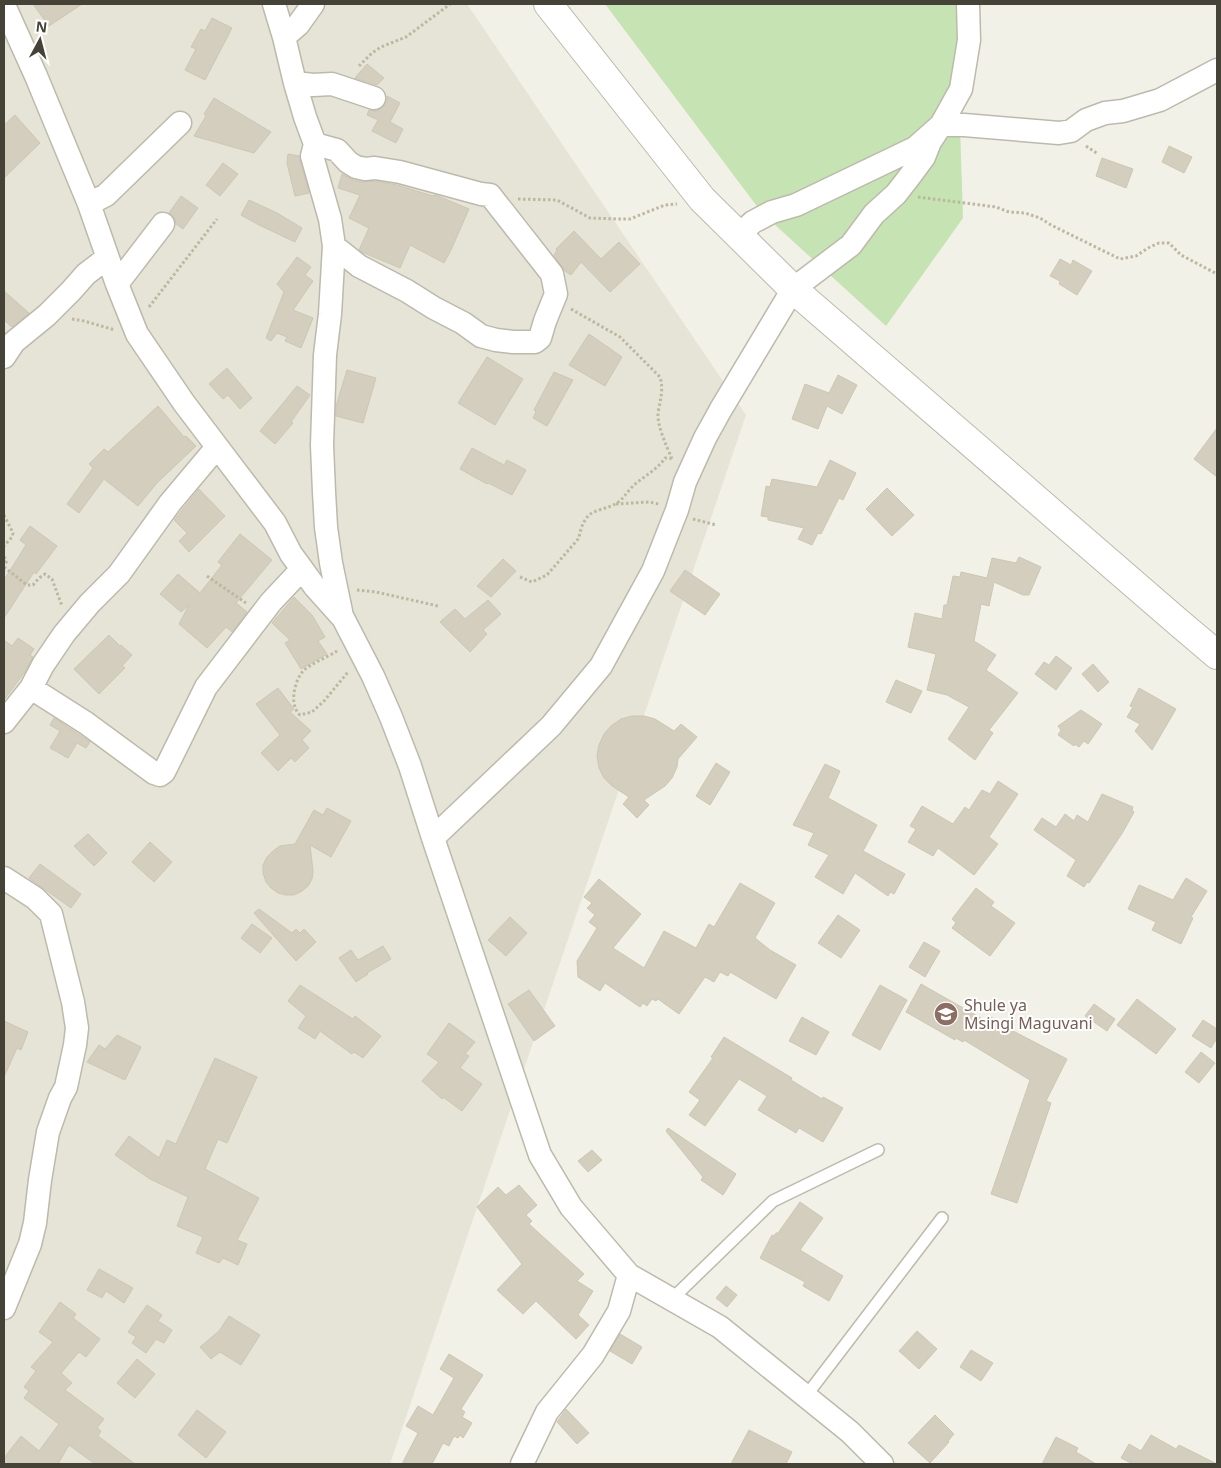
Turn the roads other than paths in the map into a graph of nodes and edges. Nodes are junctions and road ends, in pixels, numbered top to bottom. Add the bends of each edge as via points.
1 (274, 4) edge
2 (313, 4) edge
3 (548, 4) edge
4 (968, 4) edge
5 (7, 24) edge
6 (284, 37) junction
7 (1217, 70) edge
8 (295, 83) junction
9 (374, 98) dead end
10 (180, 123) dead end
11 (941, 125) junction
12 (315, 144) junction
13 (89, 204) junction
14 (163, 224) dead end
15 (739, 235) junction
16 (334, 246) junction
17 (107, 258) junction
18 (116, 284) junction
19 (793, 289) junction
20 (4, 356) edge
21 (217, 447) junction
22 (302, 569) junction
23 (339, 606) junction
24 (1217, 654) edge
25 (31, 688) junction
26 (4, 722) edge
27 (433, 838) junction
28 (4, 878) edge
29 (878, 1150) dead end
30 (942, 1218) dead end
31 (630, 1275) junction
32 (672, 1299) junction
33 (4, 1308) edge
34 (806, 1396) junction
35 (522, 1464) edge
36 (882, 1464) edge

1 - 6 street
2 - 6 street
3 - 15 street via 702,199
4 - 11 street via 969,40 962,89
5 - 13 street via 36,76
6 - 8 street
7 - 11 street via 1160,100 1105,113 1086,120 1072,131 1059,133
8 - 9 street via 332,84
8 - 12 street
10 - 13 street via 106,195
11 - 15 street via 915,148 796,205 772,212 753,222
11 - 19 street via 924,157 896,194 874,214 852,245
12 - 16 street via 312,156 330,219
12 - 16 street via 338,150 356,167 400,172 490,195 552,274 556,294 540,338 535,342 496,340 481,336 408,291 358,266
13 - 17 street
14 - 18 street
15 - 19 street
16 - 23 street via 322,438 326,527
17 - 18 street
17 - 20 street via 14,342
18 - 21 street via 135,328 162,373
19 - 24 street
19 - 27 street via 720,409 685,482 653,570 601,666 551,726
21 - 22 street via 275,523
21 - 25 street via 170,503 120,574 76,620 43,665
22 - 23 street via 315,587
22 - 25 street via 271,602 206,687 160,775
23 - 27 street via 373,676 410,766
25 - 26 street
27 - 31 street via 540,1155 570,1207
28 - 33 street via 35,898 51,914 77,1028 66,1087 48,1132 30,1244
29 - 32 lane via 773,1201
30 - 34 lane
31 - 32 street
31 - 35 street via 618,1310 593,1355 547,1412
32 - 34 street via 720,1327
34 - 36 street via 850,1432

